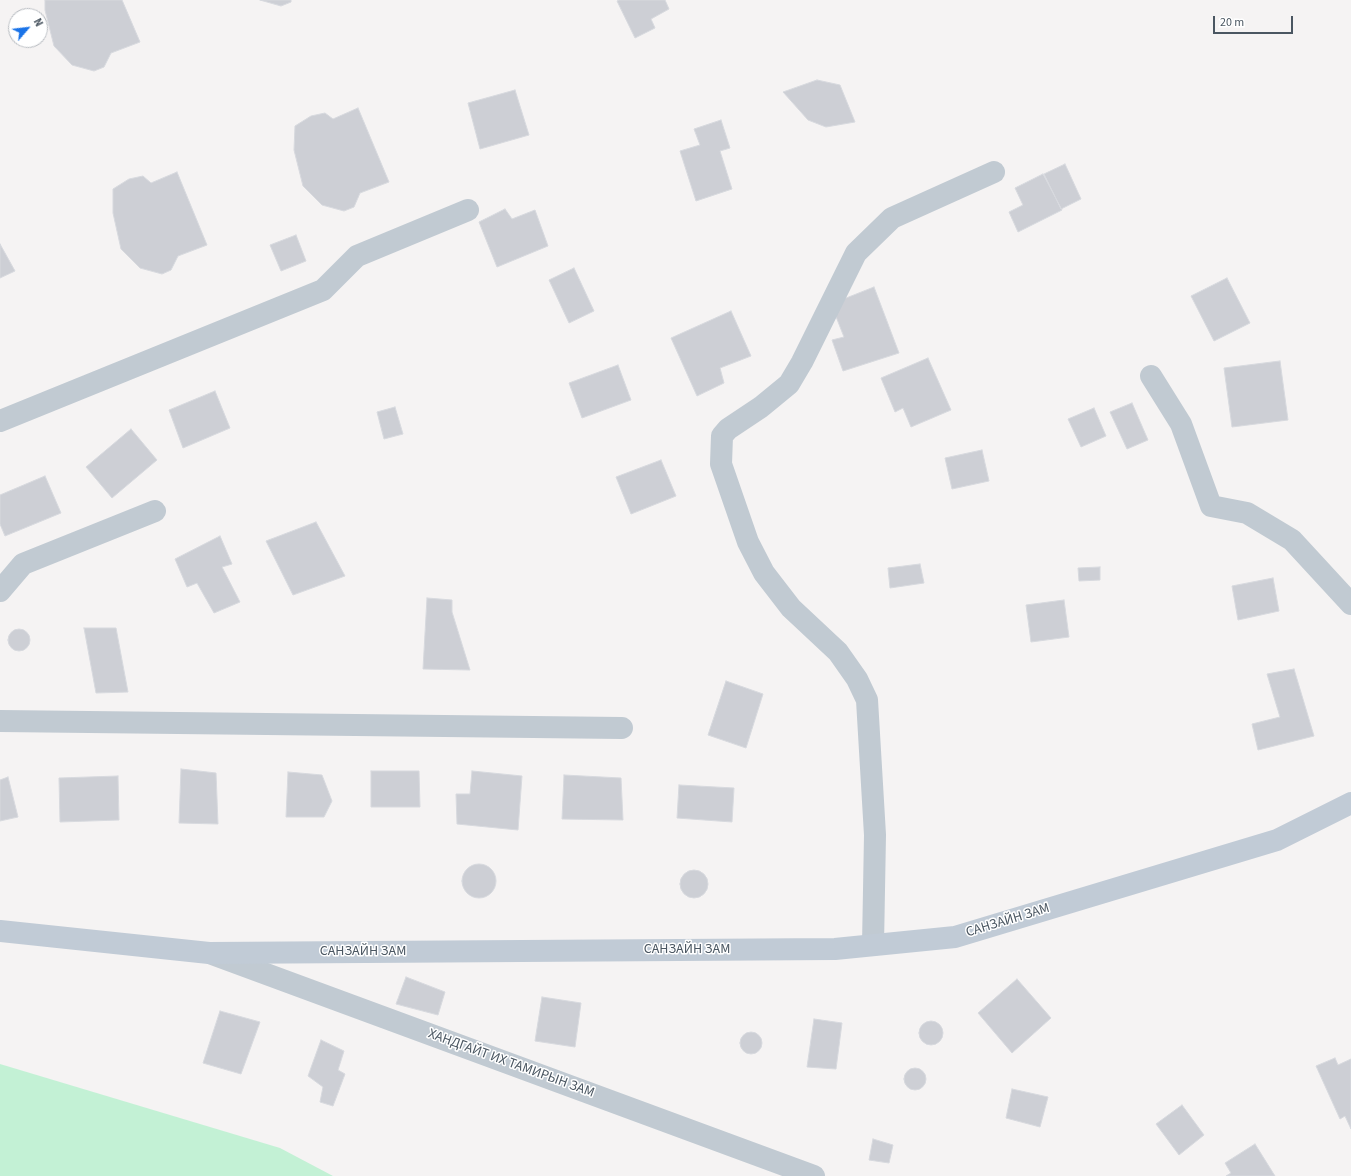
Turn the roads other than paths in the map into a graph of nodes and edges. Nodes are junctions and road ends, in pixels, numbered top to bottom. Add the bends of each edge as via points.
1 (994, 172) dead end
2 (468, 210) dead end
3 (1151, 376) dead end
4 (0, 421) edge
5 (155, 511) dead end
6 (0, 591) edge
7 (1351, 604) edge
8 (0, 721) edge
9 (622, 728) dead end
10 (1351, 803) edge
11 (0, 932) edge
12 (873, 945) junction
13 (208, 952) junction
14 (814, 1176) edge

1 - 12 street via 892,218 856,253 802,362 788,384 722,436 721,464 748,542 764,573 791,608 838,652 857,679 867,700 875,835
2 - 4 street via 357,256 323,290
3 - 7 street via 1181,424 1211,506 1247,513 1292,540
5 - 6 street via 23,564
8 - 9 street
10 - 12 main road, САНЗАЙН ЗАМ via 1277,840 954,937
11 - 13 main road, САНЗАЙН ЗАМ
12 - 13 main road, САНЗАЙН ЗАМ via 835,949
13 - 14 street, ХАНДГАЙТ ИХ ТАМИРЫН ЗАМ

